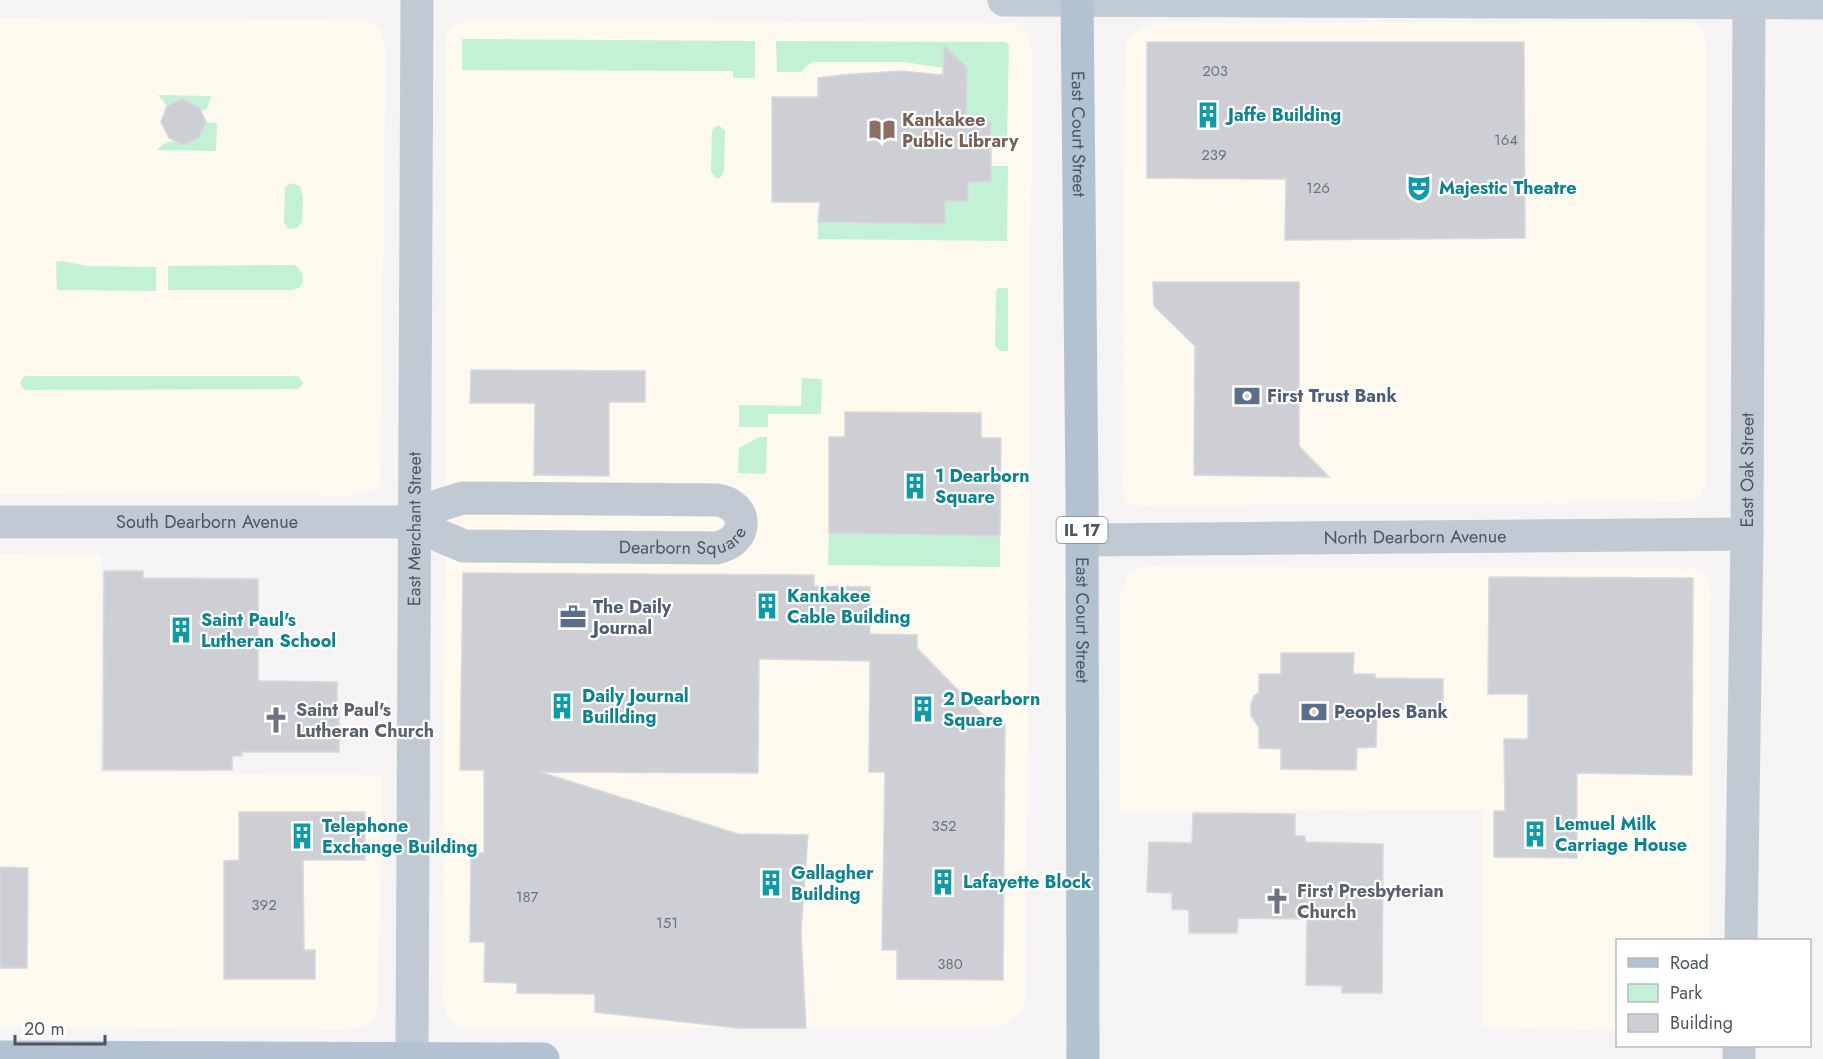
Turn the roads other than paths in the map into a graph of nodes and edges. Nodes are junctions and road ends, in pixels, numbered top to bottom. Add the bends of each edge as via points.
1 (417, 0) edge
2 (1004, 0) edge
3 (1078, 0) edge
4 (1749, 1) edge
5 (1823, 3) edge
6 (0, 522) edge
7 (415, 522) junction
8 (1747, 534) junction
9 (1082, 540) junction
10 (1741, 939) edge
11 (0, 1057) edge
12 (412, 1059) edge
13 (543, 1059) edge
14 (1083, 1059) edge

1 - 7 street, East Merchant Street
2 - 3 street
3 - 4 street
3 - 9 main road, East Court Street / IL 17
4 - 5 street
4 - 8 street, East Oak Street
6 - 7 street, South Dearborn Avenue
7 - 7 street, Dearborn Square via 464,546 716,548 737,539 741,521 735,506 717,500 463,498 440,505
7 - 12 street, East Merchant Street
8 - 9 street, North Dearborn Avenue
8 - 10 street, East Oak Street
9 - 14 main road, East Court Street / IL 17
11 - 12 main road
12 - 13 main road

